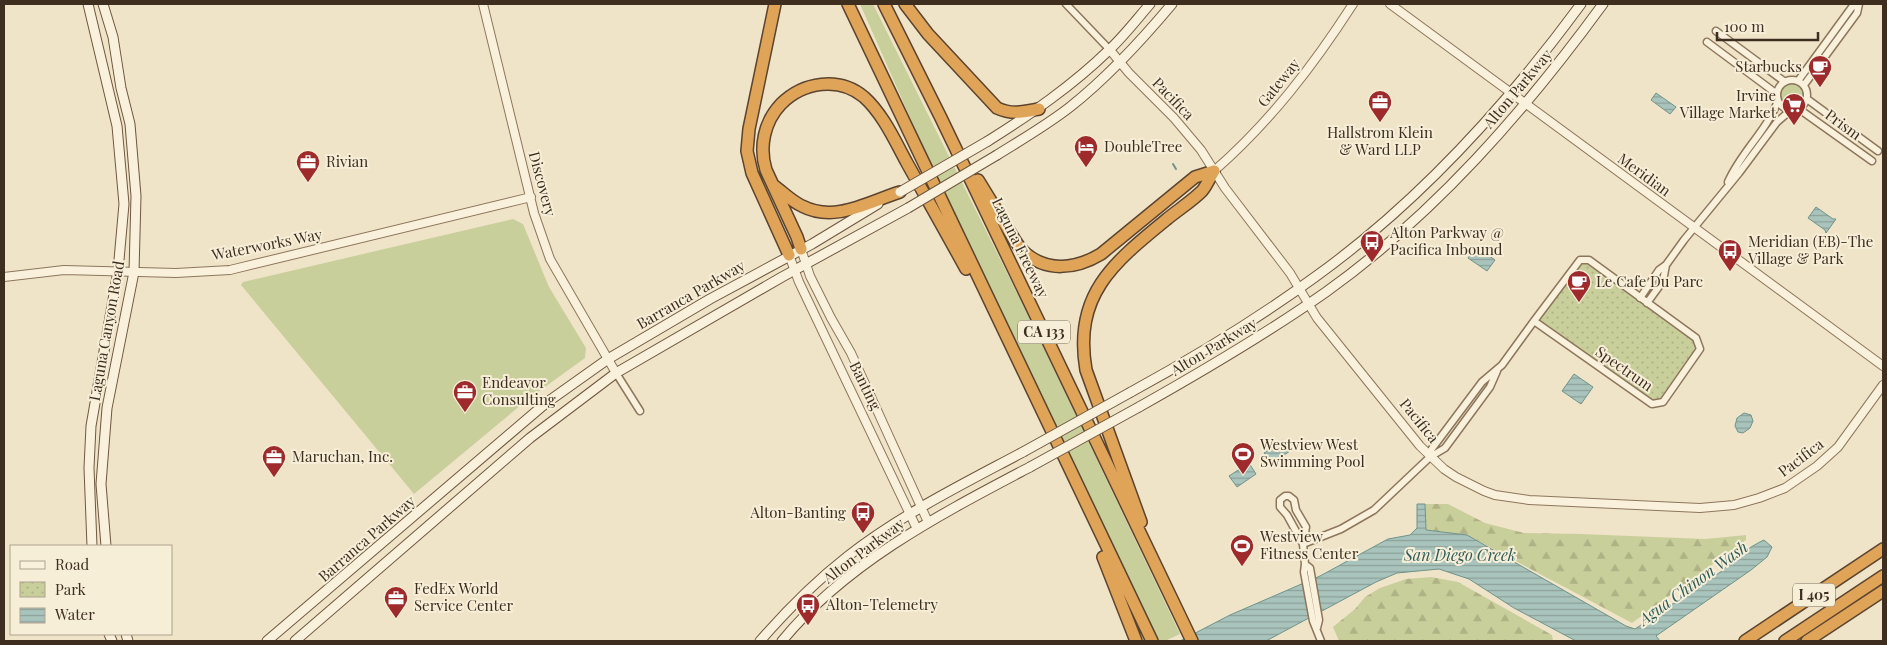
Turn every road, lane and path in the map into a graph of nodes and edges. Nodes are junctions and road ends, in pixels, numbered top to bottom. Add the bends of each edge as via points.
1 (88, 4) edge
2 (103, 4) edge
3 (483, 4) edge
4 (775, 4) edge
5 (848, 4) edge
6 (884, 4) edge
7 (905, 4) edge
8 (1066, 4) edge
9 (1150, 4) edge
10 (1172, 4) edge
11 (1354, 4) edge
12 (1390, 4) edge
13 (1581, 4) edge
14 (1603, 4) edge
15 (1858, 4) edge
16 (1716, 31) dead end
17 (1707, 42) dead end
18 (1110, 50) junction
19 (1119, 63) junction
20 (1785, 82) junction
21 (1801, 83) junction
22 (1510, 94) junction
23 (1777, 97) junction
24 (1807, 98) junction
25 (1525, 104) junction
26 (1038, 109) junction
27 (1799, 109) junction
28 (1791, 110) junction
29 (942, 118) junction
30 (1878, 151) dead end
31 (1872, 161) dead end
32 (1214, 171) junction
33 (771, 184) junction
34 (1725, 188) junction
35 (900, 192) junction
36 (530, 197) junction
37 (1694, 228) junction
38 (801, 249) junction
39 (788, 255) junction
40 (806, 264) junction
41 (1666, 265) junction
42 (118, 271) junction
43 (794, 271) junction
44 (134, 272) junction
45 (4, 277) edge
46 (1299, 288) junction
47 (1640, 298) junction
48 (1647, 303) junction
49 (1308, 304) junction
50 (1534, 321) junction
51 (1011, 350) junction
52 (608, 359) junction
53 (1883, 366) edge
54 (1497, 370) junction
55 (616, 373) junction
56 (1883, 385) edge
57 (640, 411) dead end
58 (1430, 457) junction
59 (1074, 480) junction
60 (922, 507) junction
61 (910, 513) junction
62 (928, 522) junction
63 (917, 528) junction
64 (1303, 544) junction
65 (92, 545) edge
66 (106, 545) edge
67 (1147, 546) junction
68 (1883, 549) edge
69 (1883, 576) edge
70 (1883, 590) edge
71 (1830, 626) junction
72 (1190, 636) edge
73 (267, 641) edge
74 (295, 641) edge
75 (760, 641) edge
76 (782, 641) edge
77 (1136, 641) edge
78 (1152, 641) edge
79 (1321, 641) edge
80 (1745, 641) edge
81 (1785, 641) edge
82 (1808, 641) edge
83 (1815, 641) edge

1 - 42 main road, Laguna Canyon Road via 117,126 124,204
2 - 44 main road, Laguna Canyon Road via 113,37 130,124 136,196
3 - 36 street, Discovery
4 - 39 highway via 747,151 752,173
5 - 51 highway, CA 133
6 - 29 highway, Laguna Freeway / CA 133
7 - 26 highway via 928,34 997,108 1015,113
8 - 18 street, Pacifica
9 - 18 main road, Barranca Parkway
10 - 19 main road, Barranca Parkway
11 - 32 street, Gateway via 1296,86 1254,134
12 - 22 street, Meridian
13 - 22 main road, Alton Parkway
14 - 25 main road, Alton Parkway
15 - 21 street via 1857,13
16 - 20 street
17 - 23 street
18 - 19 street, Pacifica
18 - 26 main road, Barranca Parkway
19 - 32 street, Pacifica via 1174,118
19 - 40 main road, Barranca Parkway, bridge via 1070,107 996,155
20 - 21 street
20 - 23 street
21 - 24 street
22 - 25 street, Meridian
22 - 46 main road, Alton Parkway via 1417,192 1353,248
23 - 28 street via 1783,108
23 - 34 street via 1771,118 1734,169
24 - 27 street
24 - 30 street, Prism
25 - 37 street, Meridian
25 - 49 main road, Alton Parkway via 1468,168 1422,212 1358,267
26 - 35 main road, Barranca Parkway, bridge
27 - 28 street
27 - 31 street, Prism
28 - 34 street via 1777,122
29 - 32 highway via 1018,246 1034,259 1057,267 1076,266 1101,254 1195,177
29 - 67 highway, Laguna Freeway / CA 133
32 - 46 street, Pacifica
32 - 67 highway via 1202,191 1111,270 1090,303 1085,324 1086,370 1140,515
33 - 35 highway via 801,206 833,213
33 - 38 highway
33 - 51 highway via 762,144 778,107 795,93 812,85 837,85 858,93 872,104 888,128
34 - 37 street
35 - 38 main road, Barranca Parkway
36 - 44 street, Waterworks Way via 230,270
36 - 52 street, Discovery via 550,259
37 - 41 street
37 - 53 street, Meridian
38 - 39 main road, Barranca Parkway
38 - 40 street, Banting
39 - 43 street, Banting
39 - 52 main road, Barranca Parkway
40 - 43 main road, Barranca Parkway
40 - 60 street, Banting
41 - 47 street
41 - 48 street via 1663,281
42 - 44 street, Waterworks Way
42 - 45 street, Waterworks Way via 64,270
42 - 65 main road, Laguna Canyon Road via 92,426 89,468
43 - 55 main road, Barranca Parkway
43 - 61 street, Banting
44 - 66 main road, Laguna Canyon Road via 107,408 101,484
46 - 49 street, Pacifica
46 - 60 main road, Alton Parkway, bridge via 1214,345
47 - 48 street, Spectrum
47 - 50 street, Spectrum via 1589,260 1580,260
48 - 50 street, Spectrum via 1696,338 1700,349 1662,402 1652,404
49 - 58 street, Pacifica
49 - 62 main road, Alton Parkway, bridge via 1241,348 1139,407
50 - 54 street, Spectrum
51 - 59 highway, CA 133
52 - 55 street, Discovery
52 - 73 main road, Barranca Parkway via 546,404
54 - 58 street, Spectrum via 1482,382 1431,450
54 - 58 street, Spectrum via 1490,387 1445,448
55 - 57 street
55 - 74 main road, Barranca Parkway via 548,423
56 - 58 street, Pacifica via 1838,447 1817,466 1785,488 1734,505 1700,508 1529,500 1495,495 1456,477
58 - 64 street, Spectrum via 1374,510 1341,529
59 - 77 highway via 1081,508
59 - 78 highway, CA 133
60 - 61 main road, Alton Parkway
60 - 62 street, Banting
61 - 63 street, Banting
61 - 75 main road, Alton Parkway via 834,567
62 - 63 main road, Alton Parkway
63 - 76 main road, Alton Parkway via 838,586
64 - 64 street via 1306,527 1294,500 1285,496 1280,500 1280,506
64 - 79 street
67 - 72 highway, Laguna Freeway / CA 133
68 - 80 highway, I 405
69 - 81 highway
70 - 71 highway, I 405
71 - 82 highway, I 405
71 - 83 highway

